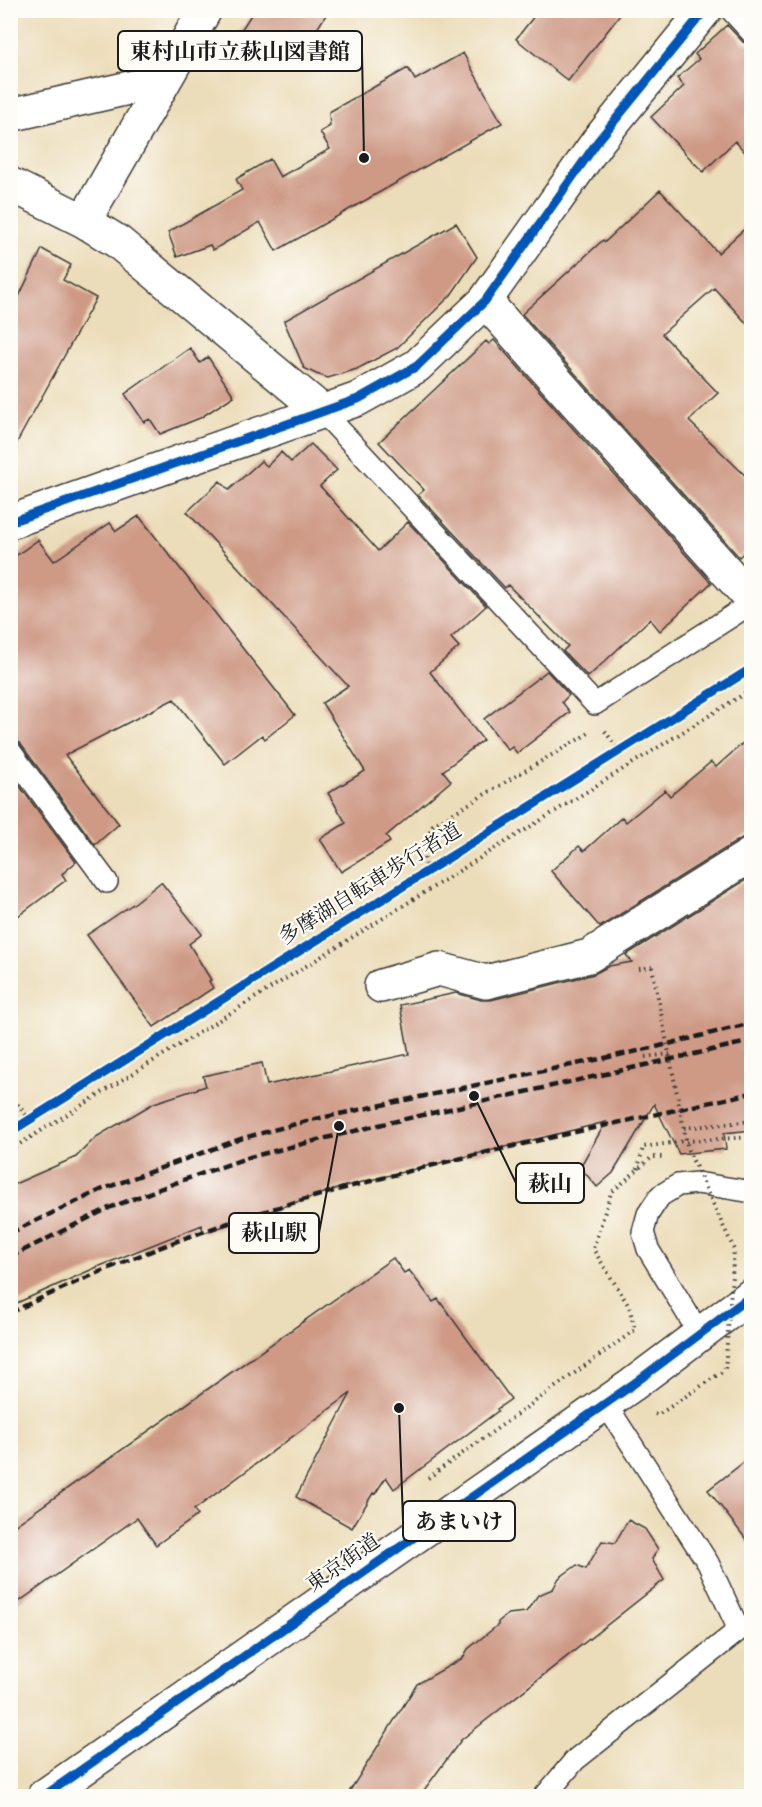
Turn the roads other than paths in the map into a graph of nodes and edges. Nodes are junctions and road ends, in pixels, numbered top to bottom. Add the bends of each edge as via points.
1 (205, 10) edge
2 (705, 10) edge
3 (731, 10) edge
4 (752, 33) edge
5 (164, 80) junction
6 (10, 115) edge
7 (10, 184) edge
8 (84, 221) junction
9 (485, 301) junction
10 (322, 411) junction
11 (10, 522) edge
12 (752, 602) edge
13 (10, 751) edge
14 (752, 855) edge
15 (107, 882) dead end
16 (381, 986) dead end
17 (752, 1192) edge
18 (752, 1295) edge
19 (699, 1333) junction
20 (605, 1403) junction
21 (44, 1797) edge
22 (545, 1797) edge

1 - 5 street
2 - 9 street via 598,141
3 - 4 lane
5 - 6 street
5 - 8 street
7 - 8 street
8 - 10 street via 118,242
9 - 10 street via 417,366 358,399
9 - 12 street
10 - 11 street
10 - 12 lane via 595,704
13 - 15 lane
14 - 16 street via 589,956 486,982 439,969
17 - 19 lane via 697,1183 678,1185 660,1196 648,1214 643,1232 648,1249
18 - 19 street, 東京街道
19 - 20 street, 東京街道
20 - 21 street, 東京街道
20 - 22 lane via 708,1563 739,1630 575,1760

